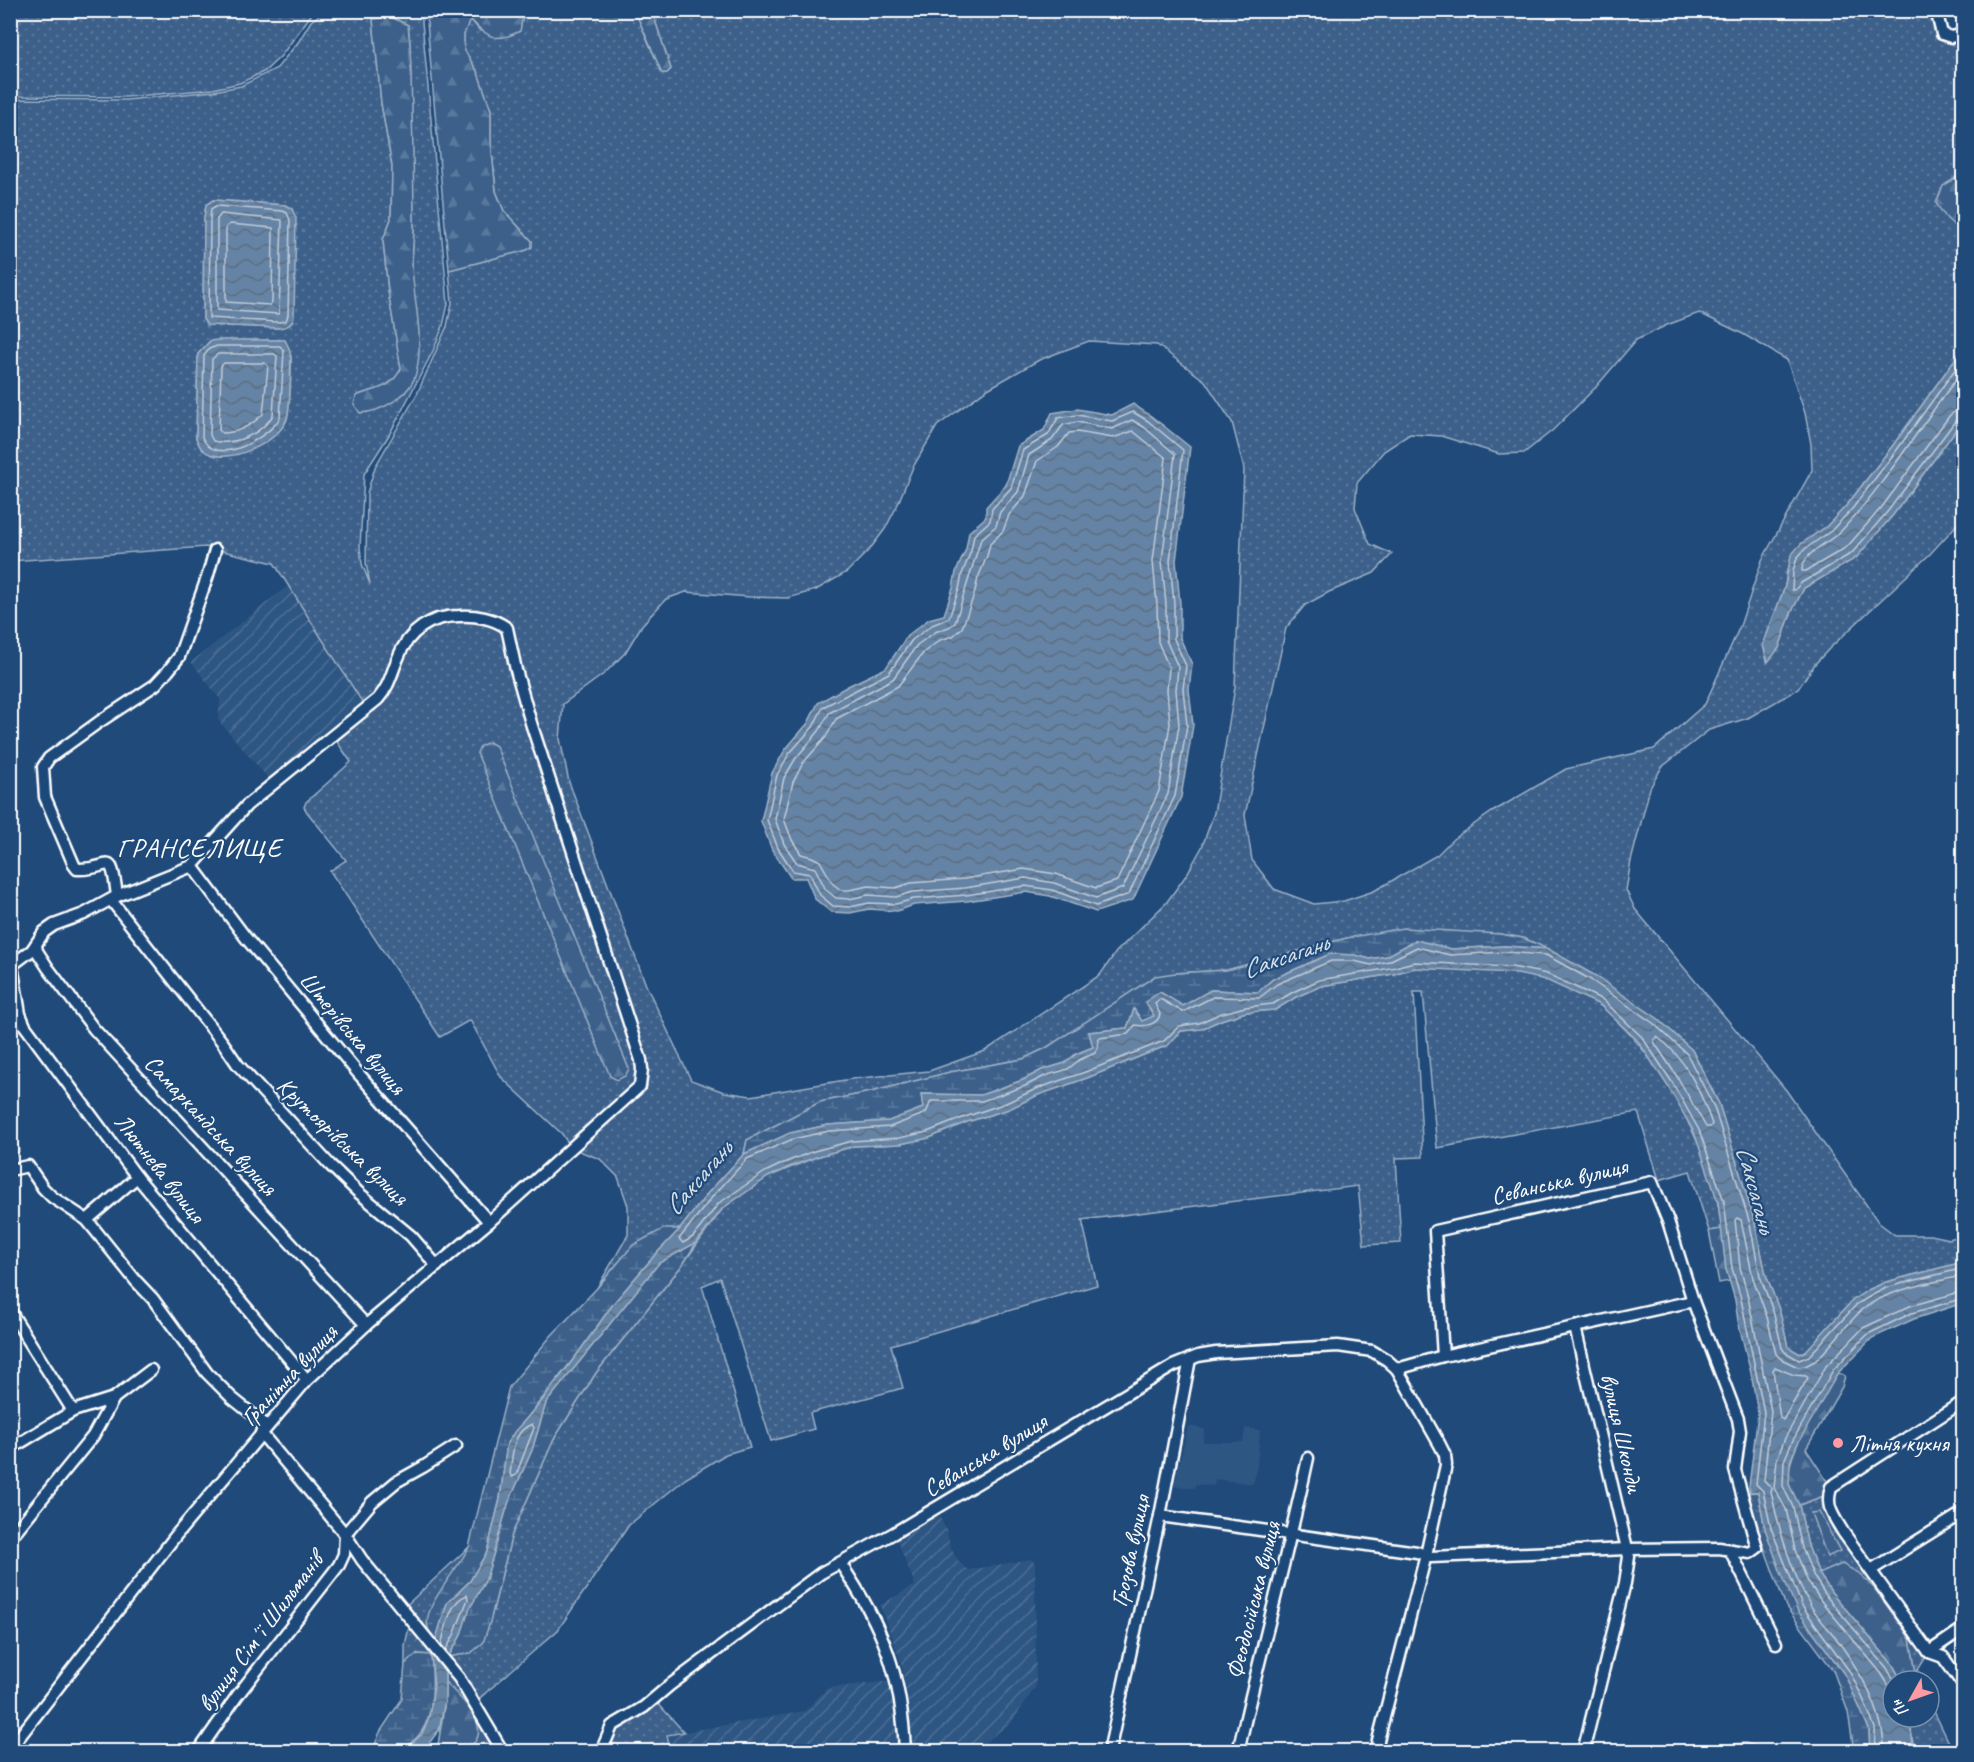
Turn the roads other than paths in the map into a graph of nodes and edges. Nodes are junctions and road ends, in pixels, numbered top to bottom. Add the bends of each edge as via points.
1 (1936, 10) edge
2 (1964, 34) edge
3 (215, 550) dead end
4 (192, 866) junction
5 (114, 898) junction
6 (36, 945) junction
7 (10, 1170) edge
8 (137, 1177) junction
9 (87, 1220) junction
10 (489, 1222) junction
11 (437, 1266) junction
12 (1693, 1301) junction
13 (10, 1311) edge
14 (366, 1325) junction
15 (1575, 1327) junction
16 (1443, 1356) junction
17 (1190, 1359) junction
18 (1397, 1369) junction
19 (151, 1370) dead end
20 (307, 1380) junction
21 (114, 1398) junction
22 (1964, 1401) edge
23 (73, 1411) junction
24 (264, 1429) junction
25 (456, 1446) dead end
26 (10, 1449) edge
27 (1308, 1458) dead end
28 (1964, 1512) edge
29 (1160, 1516) junction
30 (345, 1534) junction
31 (1292, 1534) junction
32 (10, 1538) edge
33 (1628, 1549) junction
34 (1730, 1550) junction
35 (1426, 1555) junction
36 (840, 1563) junction
37 (1871, 1570) junction
38 (1964, 1628) edge
39 (1776, 1643) dead end
40 (1929, 1652) junction
41 (1964, 1686) edge
42 (10, 1749) edge
43 (198, 1752) edge
44 (503, 1752) edge
45 (601, 1752) edge
46 (905, 1752) edge
47 (1109, 1752) edge
48 (1238, 1752) edge
49 (1375, 1752) edge
50 (1583, 1752) edge

1 - 2 street via 1942,34
3 - 5 street via 179,657 168,671 155,685 49,758 43,767 45,797 74,865 84,869 110,864 114,869
4 - 5 street
4 - 10 street, Штерівська вулиця via 358,1073
4 - 10 street, Гранітна вулиця via 247,805 378,699 389,686 402,648 417,630 444,616 498,621 507,628 531,723 641,1060 642,1075 636,1092
5 - 6 street via 54,925
5 - 11 street, Крутоярівська вулиця via 238,1065 330,1165 411,1236
6 - 8 street, Лютнева вулиця via 12,965 22,1020
6 - 14 street, Самаркандська вулиця via 48,968 94,1029
7 - 9 street via 28,1166 52,1197
8 - 9 street
8 - 20 street, Лютнева вулиця
9 - 24 street via 153,1299 207,1373
10 - 11 street, Гранітна вулиця
11 - 14 street, Гранітна вулиця
12 - 15 street
12 - 16 street, Севанська вулиця via 1655,1184 1650,1182 1435,1230
12 - 34 street via 1738,1419 1735,1470 1758,1546 1750,1553
13 - 23 street
14 - 20 street, Гранітна вулиця
15 - 16 street
15 - 33 street, вулиця Шконди
16 - 18 street
17 - 18 street, Севанська вулиця via 1246,1350 1338,1346 1372,1351
17 - 29 street, Грозова вулиця
17 - 36 street, Севанська вулиця
18 - 35 street via 1445,1455
19 - 21 street
20 - 24 street, Гранітна вулиця
21 - 23 street
21 - 32 street via 93,1436
22 - 37 street via 1831,1487 1830,1511
23 - 26 street
24 - 30 street
24 - 42 street, Гранітна вулиця
25 - 30 street, вулиця Сімʼї Шильманів via 383,1491
27 - 31 street, Феодосійська вулиця
28 - 37 street
29 - 31 street
29 - 47 street, Грозова вулиця
30 - 43 street, вулиця Сімʼї Шильманів via 339,1565
30 - 44 street via 459,1678
31 - 35 street
31 - 48 street, Феодосійська вулиця
33 - 34 street
33 - 35 street
33 - 50 street, вулиця Шконди via 1625,1583
34 - 39 street
35 - 49 street
36 - 45 street, Севанська вулиця via 644,1707 612,1726
36 - 46 street via 874,1616 891,1659
37 - 40 street
38 - 40 street
40 - 41 street via 1943,1657

